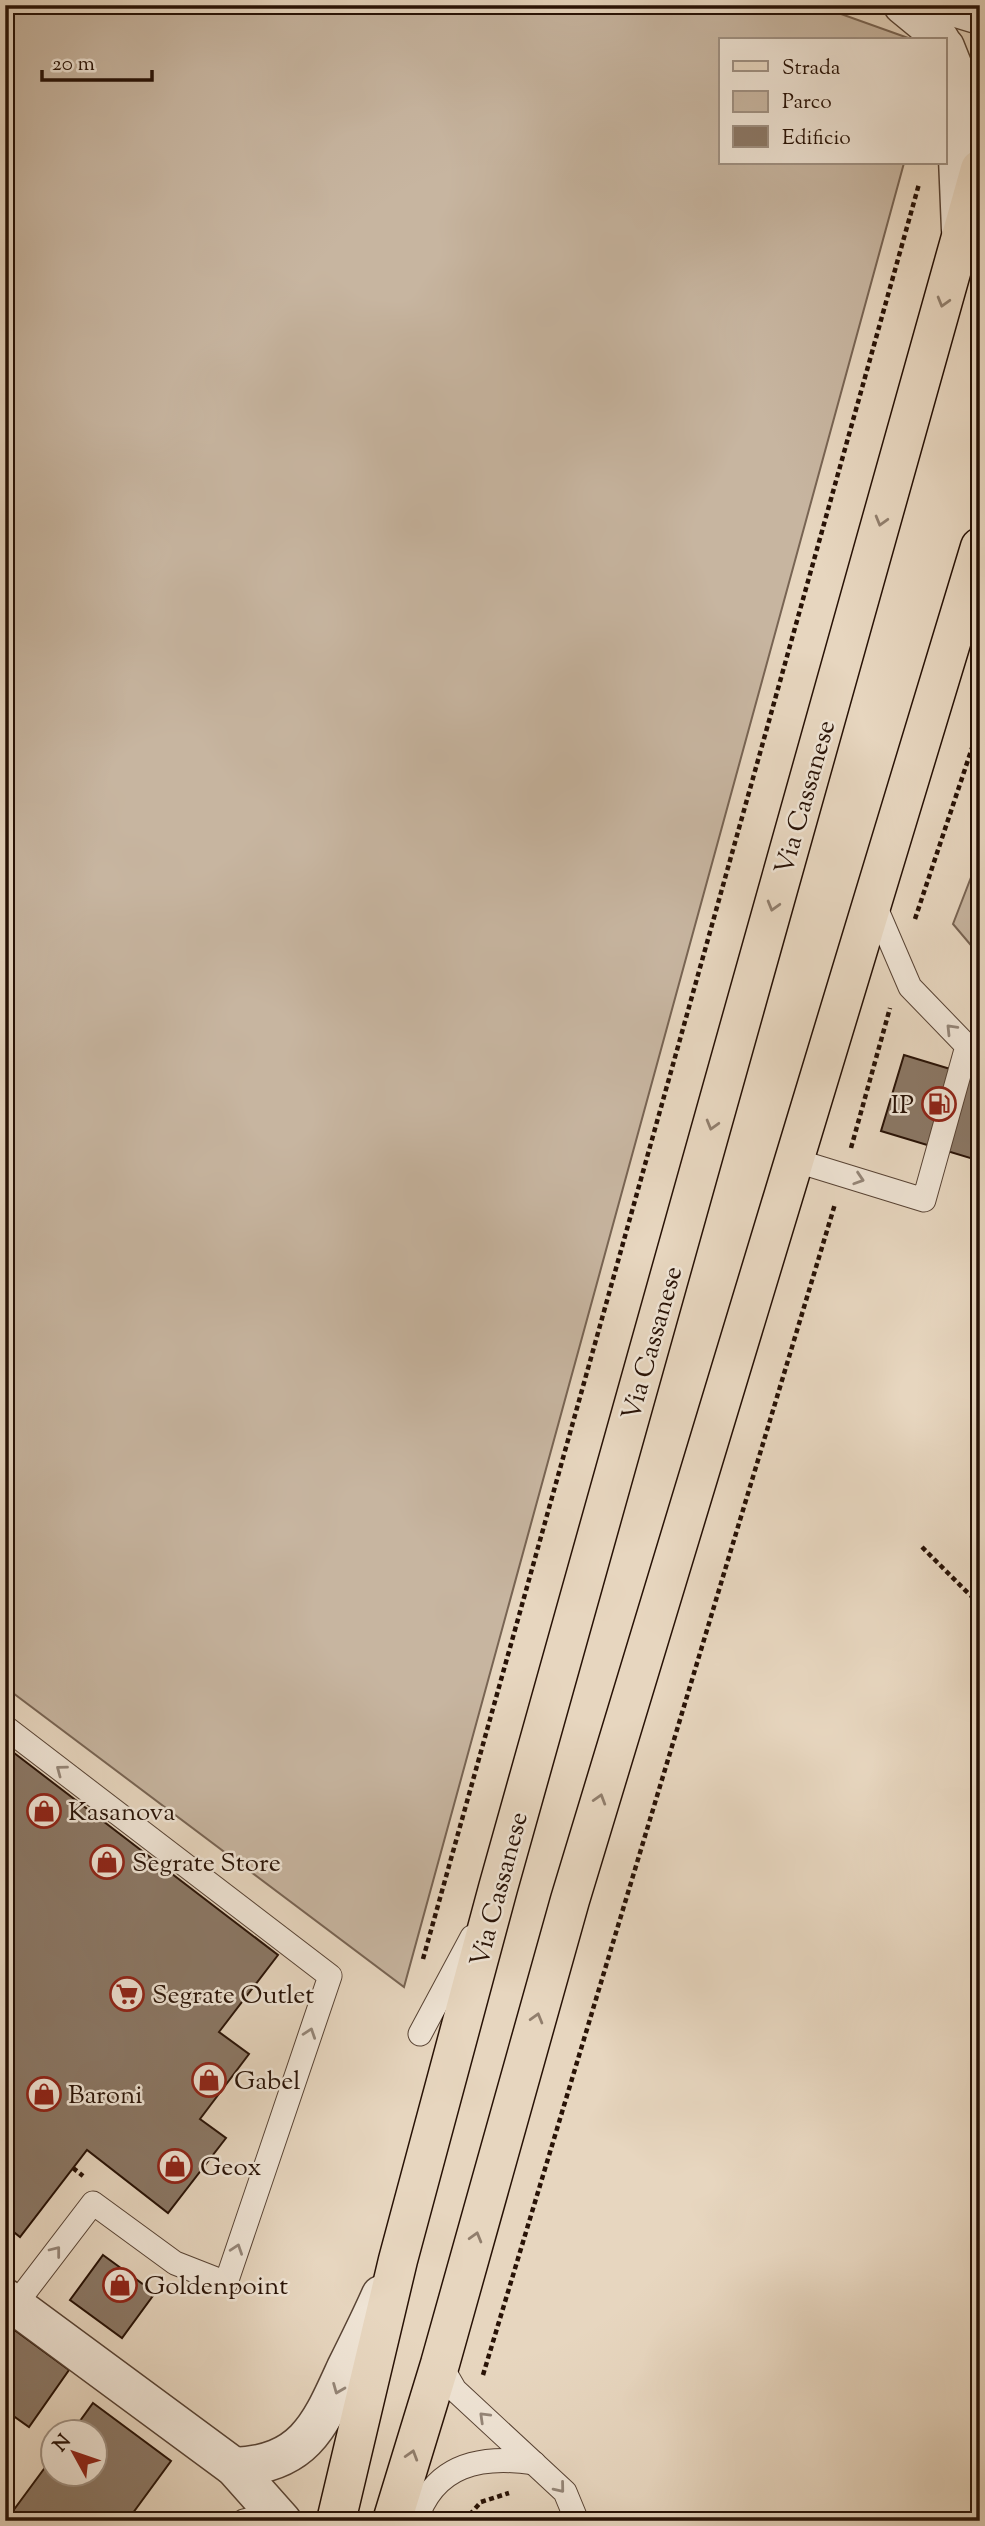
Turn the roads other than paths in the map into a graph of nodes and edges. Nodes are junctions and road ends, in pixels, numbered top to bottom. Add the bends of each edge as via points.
1 (903, 5) edge
2 (947, 5) edge
3 (980, 15) edge
4 (939, 38) edge
5 (946, 50) edge
6 (980, 169) edge
7 (961, 237) junction
8 (980, 547) edge
9 (873, 900) junction
10 (794, 1160) junction
11 (5, 1727) edge
12 (498, 1888) junction
13 (420, 2034) dead end
14 (398, 2260) junction
15 (10, 2301) edge
16 (440, 2364) junction
17 (534, 2463) junction
18 (234, 2467) junction
19 (267, 2518) edge
20 (337, 2521) edge
21 (392, 2521) edge
22 (416, 2521) edge
23 (577, 2521) edge

1 - 4 street
2 - 3 street
5 - 7 street via 963,92 958,185
6 - 7 main road, Via Cassanese
7 -> 12 main road, Via Cassanese
8 - 9 main road
9 - 10 main road
10 -> 9 lane via 924,1200 967,1046 911,988
16 -> 10 main road via 570,1900
15 -> 11 lane via 93,2203 176,2263 226,2283 330,1976
12 - 13 lane
12 - 14 main road, Via Cassanese
14 -> 18 street via 321,2423 309,2438 272,2460
14 - 20 main road, Via Cassanese
15 - 18 street
17 -> 16 lane via 456,2390
21 -> 16 main road
17 - 22 lane via 487,2460 455,2470 422,2502
17 -> 23 lane via 565,2492
18 - 19 street

